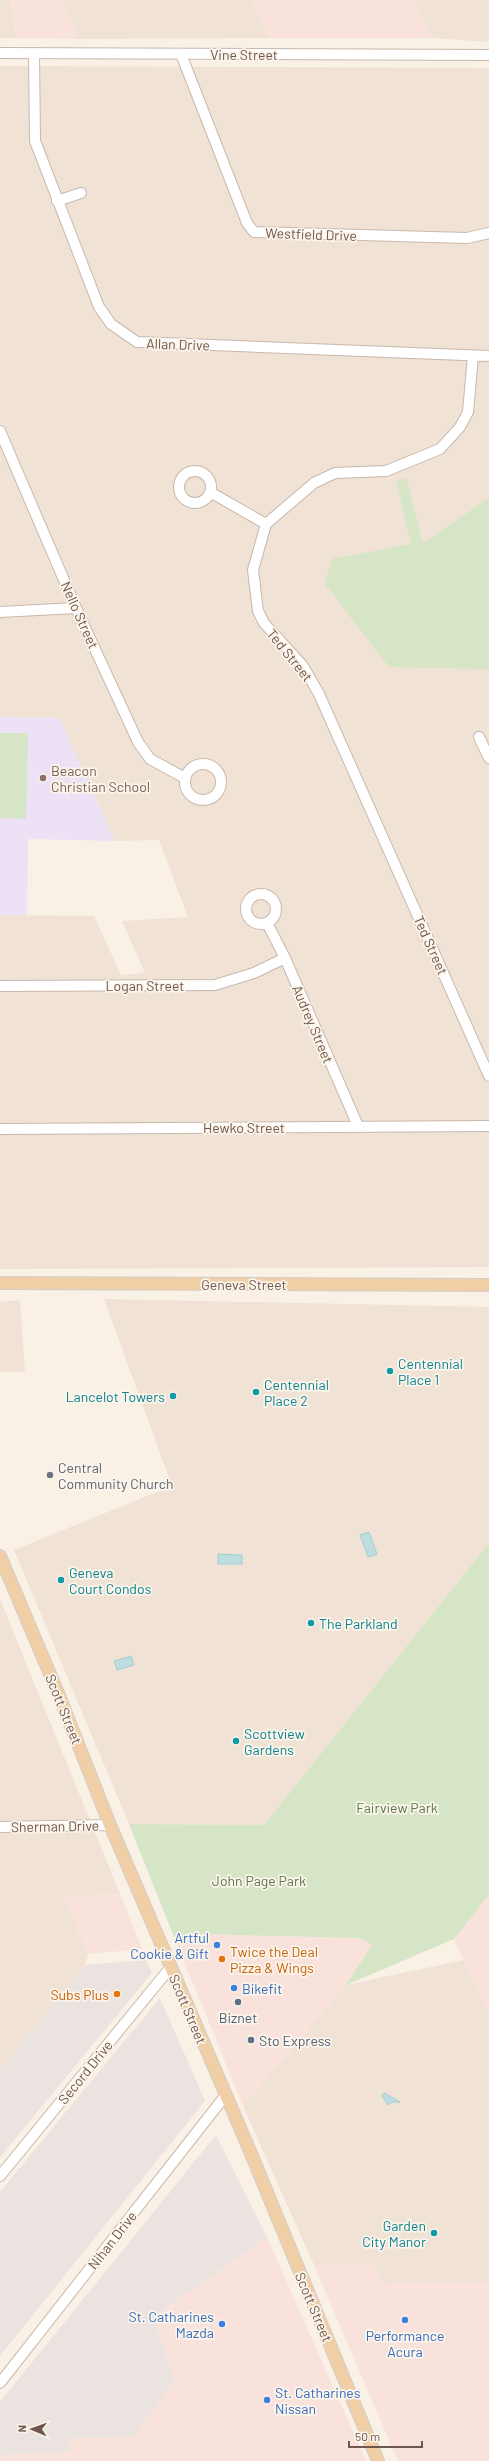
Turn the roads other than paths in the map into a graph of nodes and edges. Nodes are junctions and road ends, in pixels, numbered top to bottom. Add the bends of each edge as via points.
1 (0, 53) edge
2 (34, 53) junction
3 (181, 54) junction
4 (489, 55) edge
5 (81, 193) dead end
6 (57, 200) junction
7 (489, 233) edge
8 (473, 356) junction
9 (489, 356) edge
10 (0, 431) edge
11 (210, 492) dead end
12 (266, 524) junction
13 (76, 608) junction
14 (0, 612) edge
15 (479, 737) dead end
16 (489, 758) edge
17 (185, 778) dead end
18 (266, 923) dead end
19 (285, 958) junction
20 (0, 986) edge
21 (489, 1076) edge
22 (358, 1126) junction
23 (489, 1126) edge
24 (0, 1129) edge
25 (0, 1283) edge
26 (489, 1285) edge
27 (0, 1556) edge
28 (110, 1825) junction
29 (0, 1826) edge
30 (170, 1968) junction
31 (225, 2096) junction
32 (0, 2176) edge
33 (0, 2383) edge
34 (378, 2461) edge

1 - 2 street, Vine Street
2 - 3 street, Vine Street
2 - 6 street, Allan Drive via 35,141
3 - 4 street, Vine Street
3 - 7 street, Westfield Drive via 247,223 254,232 468,238
5 - 6 street
6 - 8 street, Allan Drive via 99,307 111,324 137,342
8 - 9 street, Allan Drive
8 - 12 street via 468,412 460,426 440,449 386,471 335,473 314,482
10 - 13 street, Nello Street
11 - 12 street
12 - 21 street, Ted Street via 253,570 258,611 264,623 303,666 319,694
13 - 14 street
13 - 17 street, Nello Street via 138,742 150,759
15 - 16 street
18 - 19 street, Audrey Street
19 - 20 street, Logan Street via 254,973 216,984
19 - 22 street, Audrey Street
22 - 23 street, Hewko Street
22 - 24 street, Hewko Street
25 - 26 main road, Geneva Street
27 - 28 main road, Scott Street
28 - 29 street, Sherman Drive
28 - 30 main road, Scott Street
30 - 31 main road, Scott Street
30 - 32 street, Secord Drive
31 - 33 street, Nihan Drive
31 - 34 main road, Scott Street

